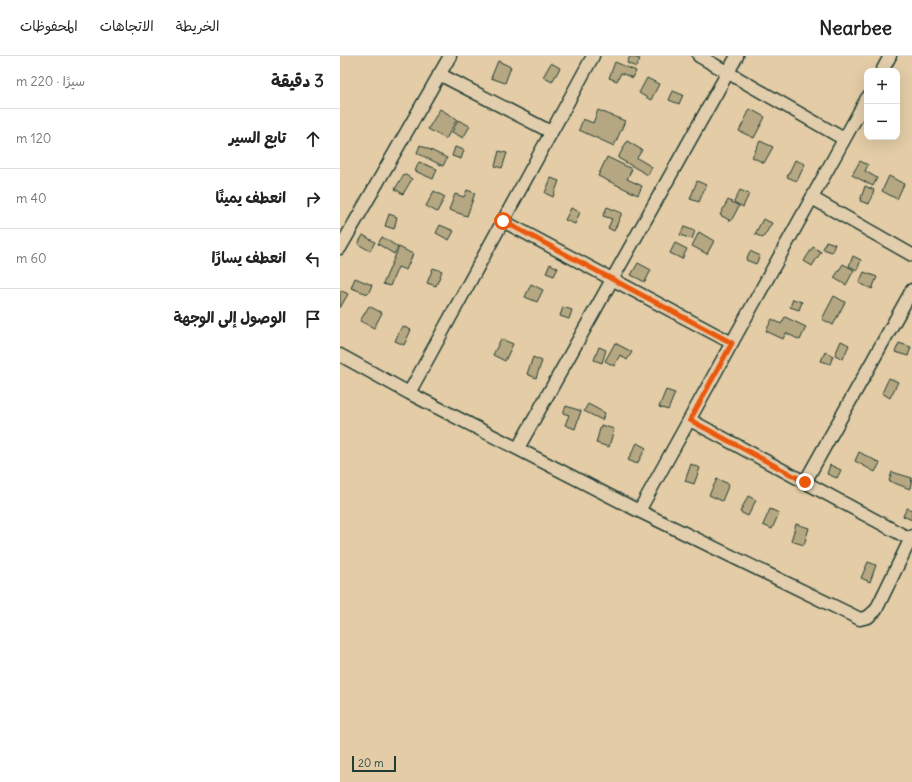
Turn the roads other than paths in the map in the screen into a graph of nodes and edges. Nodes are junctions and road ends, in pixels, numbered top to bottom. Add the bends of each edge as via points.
1 (450, 56) edge
2 (593, 56) edge
3 (699, 56) edge
4 (737, 56) edge
5 (890, 56) edge
6 (884, 68) edge
7 (728, 72) junction
8 (439, 74) junction
9 (864, 103) edge
10 (551, 132) junction
11 (844, 139) junction
12 (812, 198) junction
13 (503, 221) junction
14 (340, 248) edge
15 (912, 255) edge
16 (612, 279) junction
17 (912, 290) edge
18 (732, 343) junction
19 (340, 355) edge
20 (409, 393) junction
21 (690, 420) junction
22 (518, 448) junction
23 (805, 482) junction
24 (639, 511) junction
25 (911, 538) edge

1 - 8 street
2 - 10 street
3 - 7 street
4 - 7 street
5 - 6 street
7 - 11 street
7 - 16 street
8 - 10 street
8 - 14 street
9 - 11 street
10 - 13 street
11 - 12 street
12 - 15 street
12 - 18 street
13 - 16 street
13 - 20 street
16 - 18 street
16 - 22 street
17 - 23 street
18 - 21 street
19 - 20 street
20 - 22 street
21 - 23 street
21 - 24 street
22 - 24 street
23 - 25 street
24 - 25 street via 860,619 868,617 876,610

